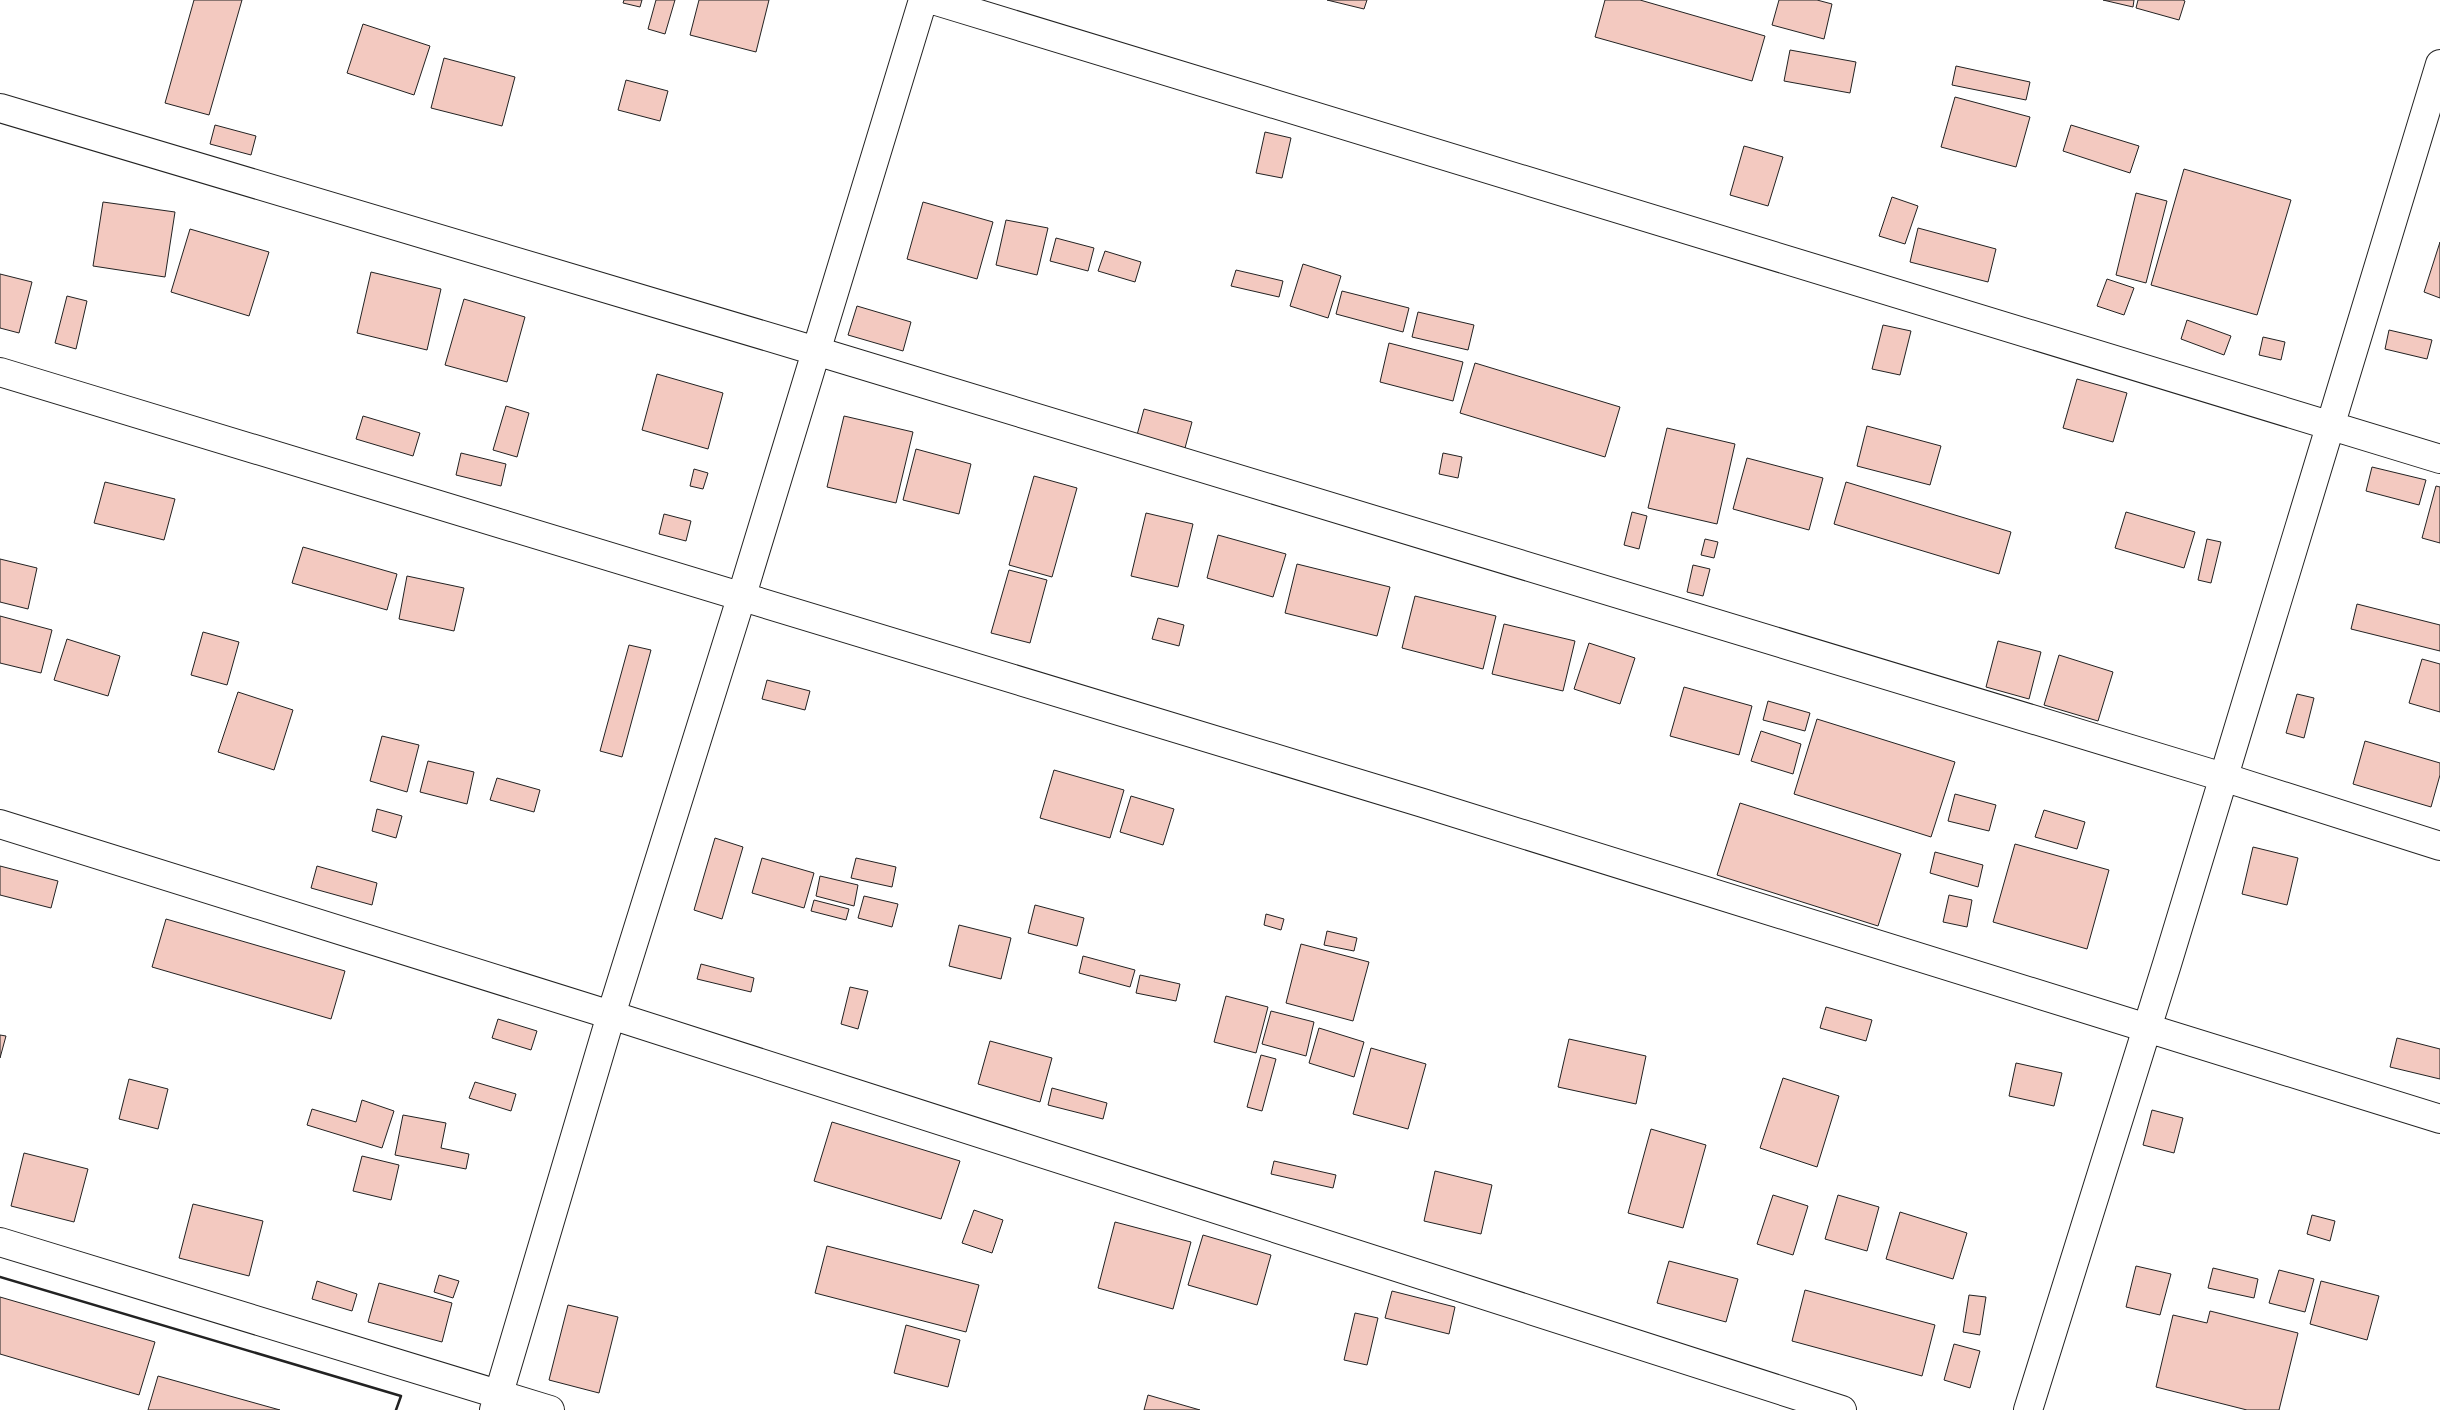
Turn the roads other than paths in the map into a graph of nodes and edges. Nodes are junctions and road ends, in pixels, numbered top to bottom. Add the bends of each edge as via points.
1 (923, 0) edge
2 (932, 0) edge
3 (2440, 64) edge
4 (0, 108) edge
5 (816, 351) junction
6 (0, 372) edge
7 (2330, 426) junction
8 (2440, 459) edge
9 (742, 596) junction
10 (2223, 777) junction
11 (0, 824) edge
12 (2440, 846) edge
13 (611, 1015) junction
14 (2147, 1027) junction
15 (2440, 1119) edge
16 (0, 1242) edge
17 (496, 1402) edge
18 (550, 1410) edge
19 (1842, 1410) edge
20 (2028, 1410) edge

1 - 5 street
2 - 7 street
3 - 7 street
4 - 5 street
5 - 9 street
5 - 10 street
6 - 9 street
7 - 8 street
7 - 10 street
9 - 13 street
9 - 14 street
10 - 12 street
10 - 14 street
11 - 13 street
13 - 17 street
13 - 19 street
14 - 15 street
14 - 20 street
16 - 17 street
17 - 18 street

